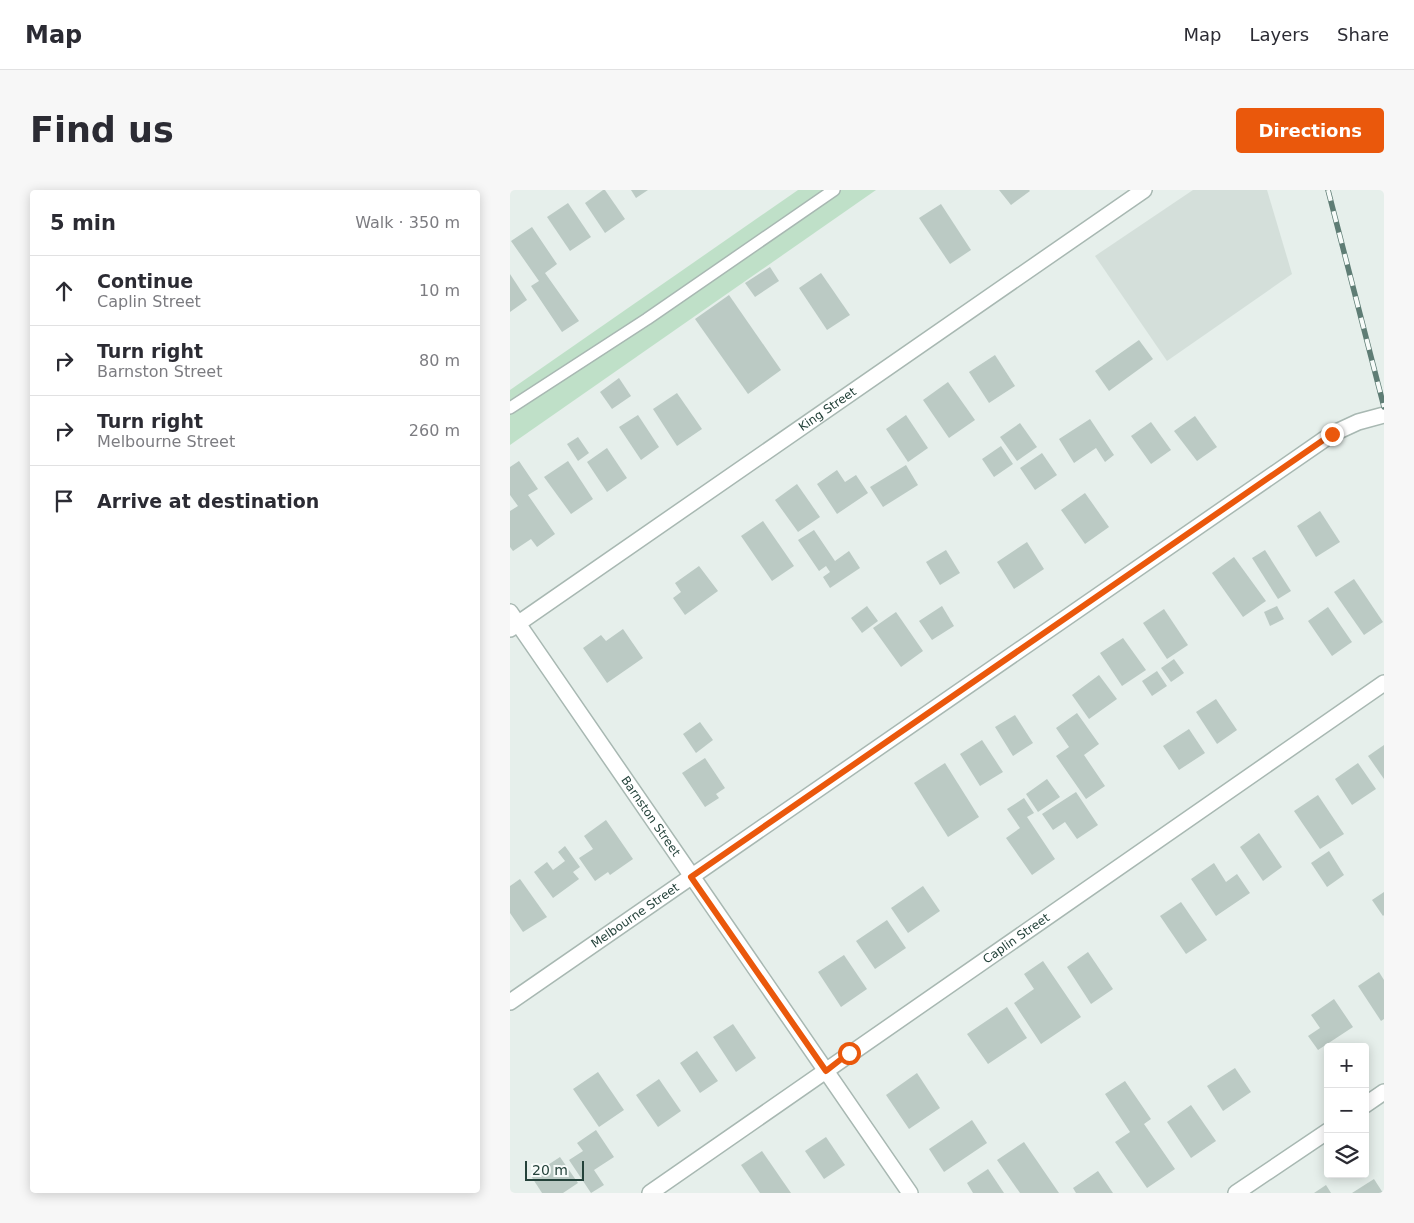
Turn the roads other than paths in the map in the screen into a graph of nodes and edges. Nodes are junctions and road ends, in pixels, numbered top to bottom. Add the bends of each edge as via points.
1 (834, 190) edge
2 (1144, 190) edge
3 (510, 408) edge
4 (1384, 415) edge
5 (513, 622) edge
6 (1384, 683) edge
7 (691, 877) junction
8 (510, 1002) edge
9 (826, 1071) junction
10 (1384, 1092) edge
11 (1369, 1102) edge
12 (1324, 1133) edge
13 (650, 1193) edge
14 (910, 1193) edge
15 (1236, 1193) edge

1 - 3 lane via 647,319
2 - 5 street, King Street
4 - 7 street, Melbourne Street via 1332,434
5 - 7 street, Barnston Street
6 - 9 street, Caplin Street
7 - 8 street, Melbourne Street
7 - 9 street, Barnston Street
9 - 13 street, Caplin Street
9 - 14 street, Barnston Street
10 - 11 street
12 - 15 street

